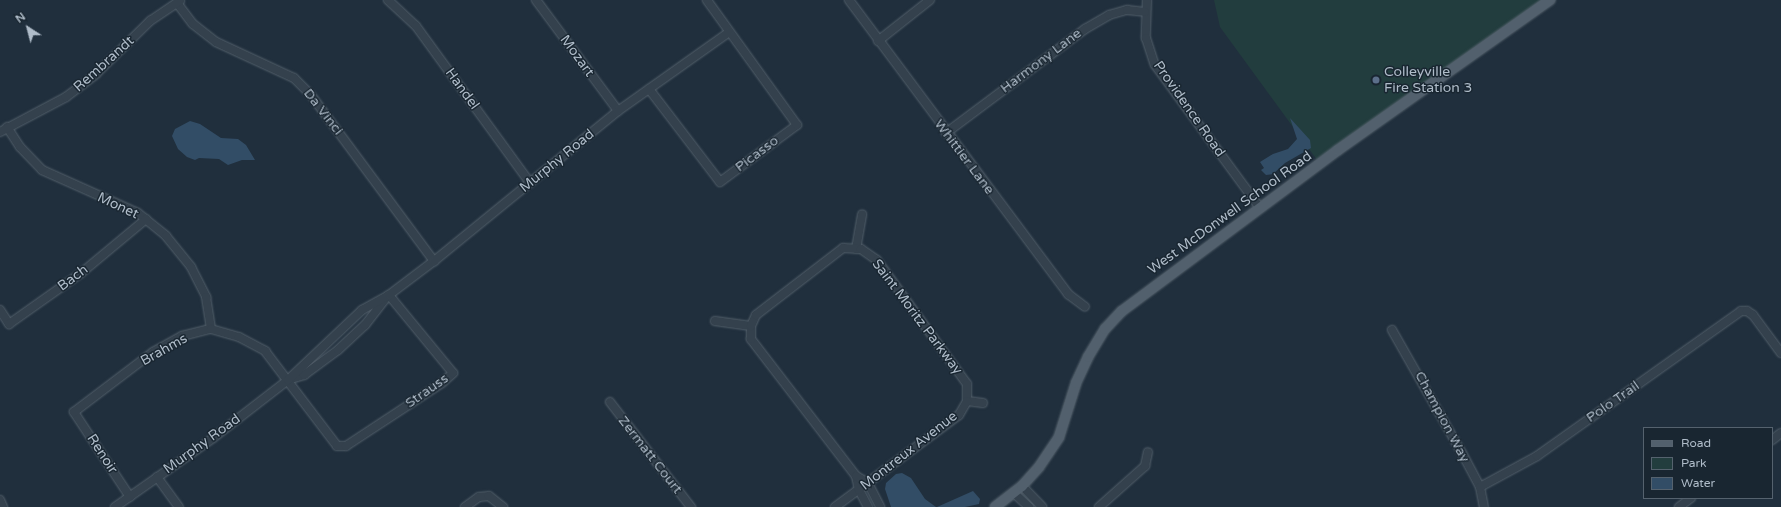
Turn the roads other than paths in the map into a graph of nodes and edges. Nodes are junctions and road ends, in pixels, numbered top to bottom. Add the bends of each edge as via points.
1 (388, 0) edge
2 (536, 0) edge
3 (707, 0) edge
4 (850, 0) edge
5 (930, 0) edge
6 (1147, 0) edge
7 (1550, 0) edge
8 (179, 2) edge
9 (1145, 12) junction
10 (729, 32) junction
11 (878, 41) junction
12 (649, 89) junction
13 (618, 111) junction
14 (3, 130) edge
15 (946, 133) junction
16 (530, 183) junction
17 (1260, 208) junction
18 (862, 215) dead end
19 (146, 219) junction
20 (856, 249) junction
21 (434, 261) junction
22 (389, 295) junction
23 (1085, 307) dead end
24 (0, 310) edge
25 (716, 321) dead end
26 (751, 326) junction
27 (211, 329) junction
28 (1392, 330) dead end
29 (1781, 353) edge
30 (288, 380) junction
31 (967, 401) junction
32 (610, 402) dead end
33 (983, 403) dead end
34 (74, 412) joint
35 (1781, 433) edge
36 (1773, 439) edge
37 (337, 446) joint
38 (1148, 452) dead end
39 (856, 476) junction
40 (157, 477) junction
41 (868, 483) junction
42 (1480, 487) junction
43 (1018, 489) junction
44 (859, 490) junction
45 (130, 496) junction
46 (1691, 499) edge
47 (0, 500) edge
48 (2, 507) edge
49 (115, 507) edge
50 (179, 507) edge
51 (465, 507) edge
52 (503, 507) edge
53 (691, 507) edge
54 (835, 507) edge
55 (868, 507) edge
56 (880, 507) edge
57 (995, 507) edge
58 (1030, 507) edge
59 (1042, 507) edge
60 (1100, 507) edge
61 (1484, 507) edge
62 (1679, 507) edge

1 - 16 street, Handel via 416,26
2 - 13 street, Mozart
3 - 10 street
4 - 11 street, Whittier Lane
5 - 11 street
6 - 9 street, Providence Road
7 - 17 main road, West McDonwell School Road
8 - 14 street, Rembrandt via 150,21 96,74 66,97
8 - 21 street, Da Vinci via 193,24 216,42 272,67 298,82 311,95
9 - 15 street, Harmony Lane via 1127,10 1109,15 1085,29
9 - 17 street, Providence Road via 1146,38 1155,65
10 - 12 street, Murphy Road
10 - 12 street, Picasso via 797,125 720,182
11 - 15 street, Whittier Lane
12 - 13 street, Murphy Road
13 - 16 street, Murphy Road
14 - 19 street, Monet via 42,170 138,212
15 - 23 street, Whittier Lane via 1068,294
16 - 21 street, Murphy Road
17 - 43 main road, West McDonwell School Road via 1113,319 1080,373 1059,437 1039,467
18 - 20 street
19 - 24 street, Bach via 80,274 10,324
19 - 27 street, Monet via 166,236 191,267 206,297
20 - 26 street, Saint Moritz Parkway via 843,248 756,315
20 - 31 street, Saint Moritz Parkway via 861,249 877,260 963,377 967,384
21 - 22 street, Murphy Road
22 - 30 street, Murphy Road via 362,310
22 - 30 street, Murphy Road via 383,306 338,350 304,375
22 - 37 street, Strauss via 453,373 346,446
25 - 26 street
26 - 39 street via 751,339
27 - 30 street, Brahms via 239,337 265,351
27 - 34 street, Brahms via 182,336 153,352
28 - 42 street, Champion Way via 1415,366
29 - 42 street, Polo Trail via 1753,314 1741,311 1537,456
30 - 37 street, Brahms
30 - 40 street, Murphy Road
31 - 33 street, Montreux Avenue
31 - 41 street, Montreux Avenue via 959,415
32 - 53 street, Zermatt Court
34 - 45 street, Renoir
35 - 36 street
38 - 60 street via 1145,466
39 - 41 street
39 - 44 street
40 - 45 street, Murphy Road
40 - 50 street
41 - 44 street, Montreux Avenue
41 - 56 street
42 - 61 street, Champion Way
43 - 57 main road, West McDonwell School Road
43 - 58 street
43 - 59 street
44 - 54 street, Montreux Avenue
44 - 55 street
45 - 49 street, Murphy Road
46 - 62 street
47 - 48 street
51 - 52 street via 479,497 489,496

